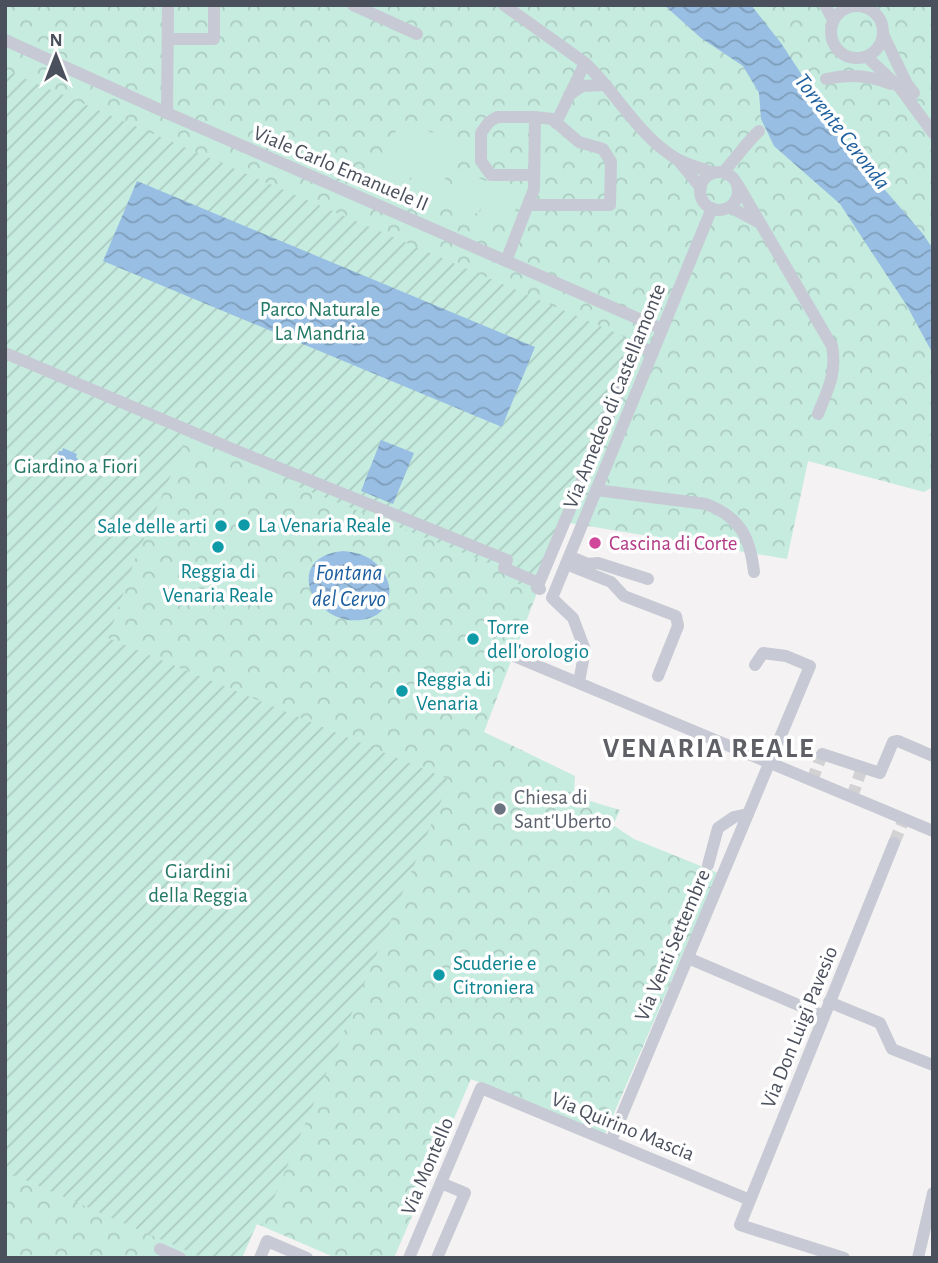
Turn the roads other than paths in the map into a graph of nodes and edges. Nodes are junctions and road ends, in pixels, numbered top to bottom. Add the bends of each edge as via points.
1 (168, 5) edge
2 (214, 5) edge
3 (353, 5) edge
4 (504, 5) edge
5 (825, 5) edge
6 (854, 6) edge
7 (877, 10) edge
8 (833, 20) junction
9 (417, 34) dead end
10 (883, 34) junction
11 (168, 39) junction
12 (5, 40) edge
13 (839, 52) junction
14 (867, 57) junction
15 (853, 59) junction
16 (585, 63) junction
17 (823, 82) junction
18 (606, 85) junction
19 (900, 88) junction
20 (569, 95) junction
21 (167, 113) junction
22 (535, 117) junction
23 (933, 119) edge
24 (556, 123) junction
25 (759, 131) dead end
26 (933, 133) edge
27 (678, 159) junction
28 (534, 175) junction
29 (727, 177) junction
30 (701, 188) junction
31 (528, 205) junction
32 (730, 207) junction
33 (712, 208) junction
34 (760, 224) junction
35 (506, 261) junction
36 (662, 329) junction
37 (653, 352) junction
38 (5, 353) edge
39 (818, 414) dead end
40 (596, 490) junction
41 (567, 560) junction
42 (754, 572) dead end
43 (648, 579) dead end
44 (539, 583) junction
45 (553, 596) junction
46 (514, 656) dead end
47 (755, 665) dead end
48 (658, 676) dead end
49 (579, 682) junction
50 (822, 754) dead end
51 (933, 756) edge
52 (769, 763) junction
53 (748, 814) junction
54 (933, 831) edge
55 (894, 843) tunnel mouth
56 (708, 864) dead end
57 (688, 957) junction
58 (829, 1002) junction
59 (824, 1016) junction
60 (933, 1065) edge
61 (481, 1088) joint
62 (611, 1141) junction
63 (441, 1183) junction
64 (933, 1193) edge
65 (750, 1200) junction
66 (161, 1254) edge
67 (180, 1258) edge
68 (260, 1258) edge
69 (307, 1258) edge
70 (409, 1258) edge
71 (437, 1258) edge
72 (844, 1258) edge
73 (918, 1258) edge

1 - 11 street
2 - 11 street via 214,39
3 - 9 street
4 - 16 street
5 - 8 street
6 - 7 street
6 - 8 street
7 - 10 street
8 - 13 street via 831,37
10 - 14 street via 878,48
10 - 23 street via 907,84
11 - 21 street
12 - 21 street, Viale Carlo Emanuele II
13 - 15 street
13 - 17 street
14 - 15 street
14 - 19 street
15 - 17 street
16 - 18 street
16 - 20 street
17 - 19 street via 845,76 877,78
18 - 20 street via 582,86
18 - 27 street via 656,144
19 - 26 street
20 - 24 street
21 - 35 street, Viale Carlo Emanuele II
22 - 24 street
22 - 28 street
22 - 28 street via 497,117 481,133 481,161 491,174
24 - 31 street via 579,142 603,149 611,162 610,205
25 - 29 street via 742,147
27 - 29 street
27 - 30 street
28 - 31 street
29 - 30 street via 705,179
29 - 32 street via 737,197
29 - 34 street
30 - 33 street via 703,200
31 - 35 street
32 - 33 street
32 - 34 street
33 - 36 street, Via Amedeo di Castellamonte
34 - 39 street via 832,346 835,361
35 - 36 street, Viale Carlo Emanuele II
36 - 37 street, Via Amedeo di Castellamonte
37 - 40 street, Via Amedeo di Castellamonte
37 - 44 street via 638,346
38 - 44 street via 507,561 504,568
40 - 41 street, Via Amedeo di Castellamonte
40 - 42 street via 706,504 721,510 749,544
41 - 43 street via 598,563
41 - 45 street, Via Amedeo di Castellamonte
41 - 48 street via 611,582 624,596 676,616 678,626
44 - 45 street via 537,588
45 - 49 street via 572,618 585,650
46 - 49 street
47 - 52 street, Via Venti Settembre via 763,653 810,666
49 - 52 street
50 - 51 street via 880,773 893,742
52 - 53 street, Via Venti Settembre
52 - 54 street
53 - 56 street via 718,828
53 - 57 street, Via Venti Settembre
55 - 58 street, Via Don Luigi Pavesio
57 - 59 street
57 - 62 street, Via Venti Settembre
58 - 59 street, Via Don Luigi Pavesio
58 - 60 street via 880,1023 892,1049
59 - 65 street, Via Don Luigi Pavesio
61 - 62 street, Via Quirino Mascia
61 - 63 street, Via Montello
62 - 65 street, Via Quirino Mascia
63 - 70 street, Via Montello
63 - 71 street via 465,1193
64 - 73 street
65 - 72 street, Via Don Luigi Pavesio via 740,1225
66 - 67 street
68 - 69 street via 267,1241

